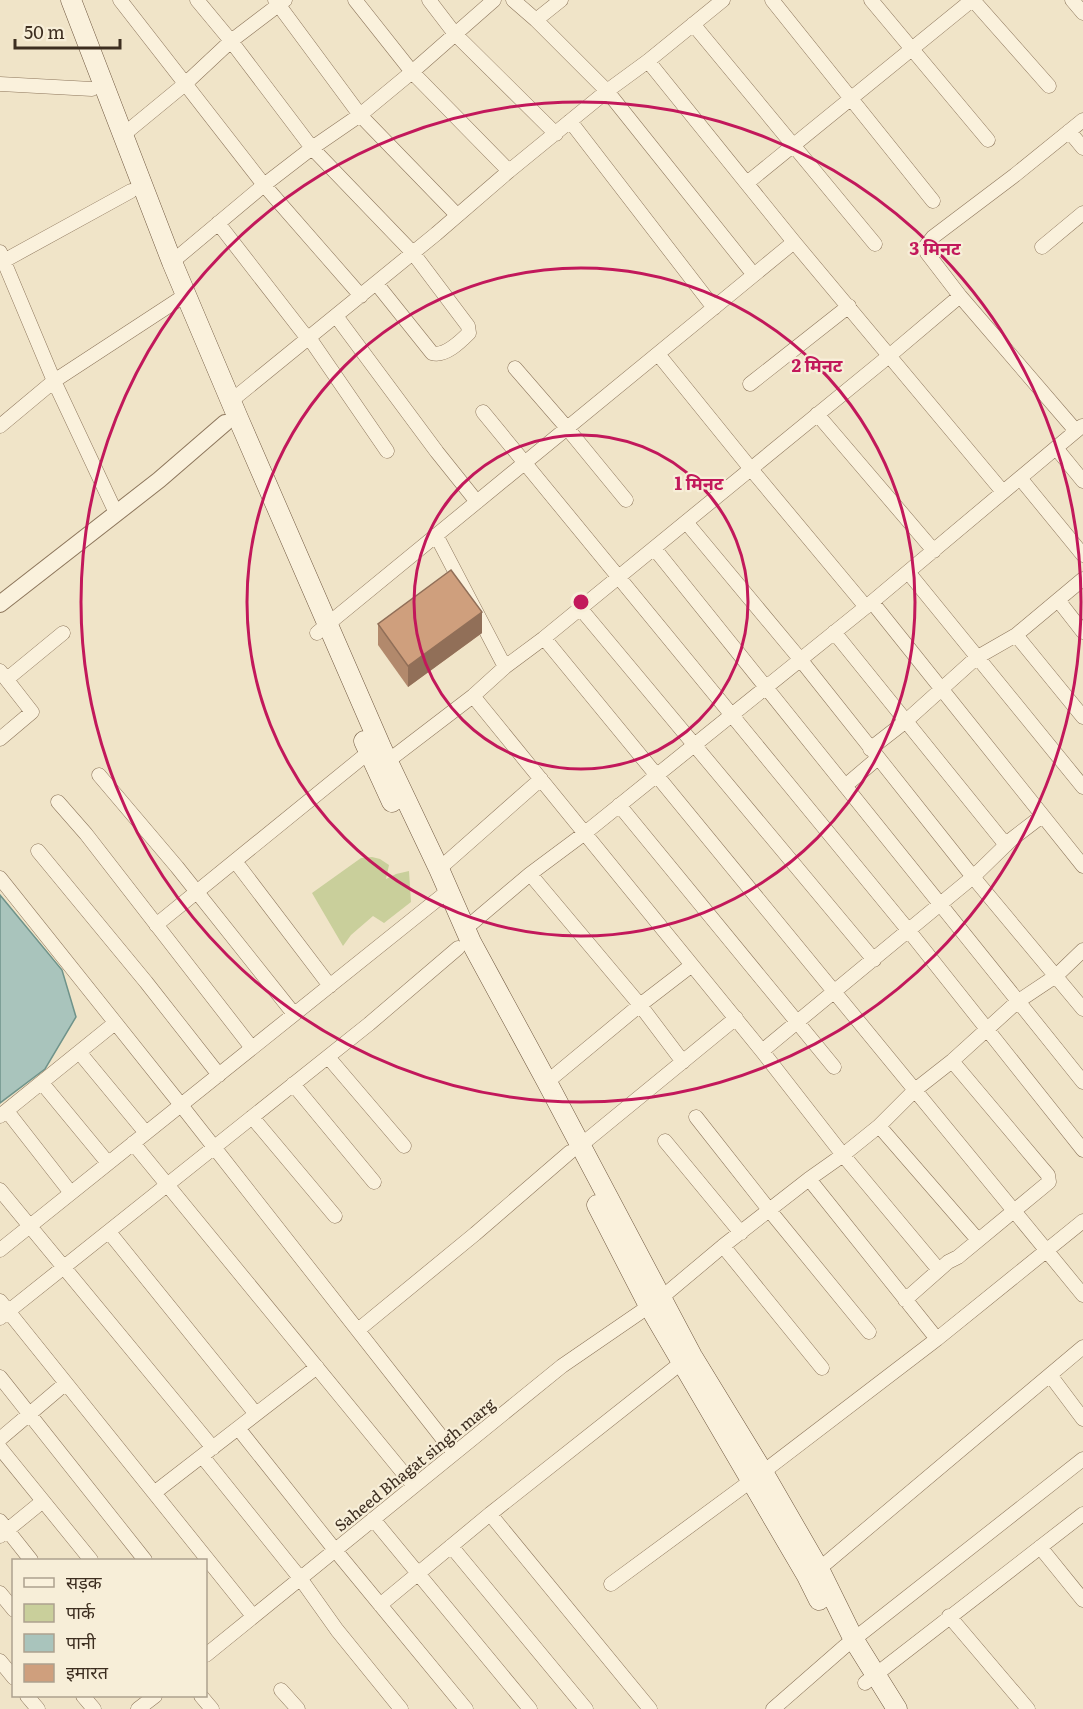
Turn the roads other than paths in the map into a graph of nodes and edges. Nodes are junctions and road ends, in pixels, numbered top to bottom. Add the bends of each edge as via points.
1 (60, 0) edge
2 (71, 0) edge
3 (120, 0) edge
4 (197, 0) edge
5 (355, 0) edge
6 (429, 0) edge
7 (494, 0) edge
8 (513, 0) edge
9 (561, 0) edge
10 (723, 0) edge
11 (772, 0) edge
12 (871, 0) edge
13 (973, 0) edge
14 (1072, 0) edge
15 (280, 2) edge
16 (1083, 13) edge
17 (536, 20) junction
18 (693, 24) junction
19 (455, 34) junction
20 (231, 41) junction
21 (912, 49) junction
22 (648, 61) junction
23 (412, 72) junction
24 (0, 84) edge
25 (185, 84) junction
26 (1049, 87) dead end
27 (92, 89) junction
28 (606, 91) junction
29 (851, 99) junction
30 (360, 116) junction
31 (1083, 120) edge
32 (570, 121) junction
33 (1069, 131) junction
34 (556, 134) junction
35 (123, 135) junction
36 (988, 140) dead end
37 (793, 146) junction
38 (312, 148) junction
39 (1083, 148) edge
40 (509, 171) junction
41 (747, 183) junction
42 (264, 185) junction
43 (131, 191) junction
44 (933, 201) dead end
45 (1083, 213) edge
46 (457, 215) junction
47 (218, 223) junction
48 (794, 242) junction
49 (875, 244) dead end
50 (1042, 247) dead end
51 (413, 253) junction
52 (1, 258) edge
53 (172, 262) junction
54 (754, 275) junction
55 (376, 283) junction
56 (361, 296) junction
57 (960, 296) junction
58 (181, 297) junction
59 (849, 306) junction
60 (714, 308) junction
61 (336, 316) junction
62 (308, 339) junction
63 (658, 354) junction
64 (889, 356) junction
65 (515, 368) dead end
66 (54, 381) junction
67 (750, 384) dead end
68 (231, 401) junction
69 (483, 412) dead end
70 (817, 414) junction
71 (225, 423) junction
72 (0, 426) edge
73 (567, 428) junction
74 (1079, 428) edge
75 (1056, 448) junction
76 (387, 451) dead end
77 (525, 463) junction
78 (751, 469) junction
79 (1020, 478) junction
80 (1083, 481) edge
81 (1003, 492) junction
82 (626, 500) dead end
83 (477, 502) junction
84 (116, 513) junction
85 (686, 522) junction
86 (436, 535) junction
87 (654, 548) junction
88 (934, 551) junction
89 (1083, 555) edge
90 (908, 572) junction
91 (619, 577) junction
92 (1083, 579) edge
93 (1, 599) edge
94 (1058, 600) junction
95 (869, 604) junction
96 (580, 608) junction
97 (322, 629) junction
98 (834, 632) junction
99 (1083, 632) edge
100 (63, 633) dead end
101 (1016, 635) junction
102 (544, 638) junction
103 (976, 658) junction
104 (800, 659) junction
105 (505, 667) junction
106 (3, 675) edge
107 (765, 687) junction
108 (941, 689) junction
109 (473, 696) junction
110 (731, 714) junction
111 (1083, 717) edge
112 (906, 721) junction
113 (0, 739) edge
114 (694, 744) junction
115 (369, 752) junction
116 (874, 754) junction
117 (388, 761) junction
118 (656, 775) junction
119 (99, 776) dead end
120 (541, 779) junction
121 (845, 786) junction
122 (1083, 787) edge
123 (58, 802) dead end
124 (619, 805) junction
125 (1042, 816) junction
126 (585, 832) junction
127 (1006, 845) junction
128 (38, 851) dead end
129 (235, 861) junction
130 (1083, 866) edge
131 (439, 869) junction
132 (530, 874) junction
133 (973, 877) junction
134 (0, 878) edge
135 (197, 892) junction
136 (443, 895) junction
137 (940, 905) junction
138 (156, 925) junction
139 (465, 929) junction
140 (909, 931) junction
141 (458, 948) junction
142 (1083, 950) edge
143 (874, 960) junction
144 (692, 965) junction
145 (1056, 976) junction
146 (330, 986) junction
147 (835, 993) junction
148 (1017, 1002) junction
149 (640, 1005) junction
150 (1083, 1009) edge
151 (294, 1014) junction
152 (736, 1018) junction
153 (797, 1022) junction
154 (115, 1023) junction
155 (986, 1029) junction
156 (252, 1048) junction
157 (80, 1052) junction
158 (762, 1052) junction
159 (328, 1057) junction
160 (952, 1061) junction
161 (682, 1062) junction
162 (834, 1067) dead end
163 (219, 1075) junction
164 (547, 1082) junction
165 (1083, 1082) edge
166 (42, 1083) junction
167 (294, 1084) junction
168 (915, 1090) junction
169 (181, 1105) junction
170 (4, 1114) edge
171 (252, 1117) junction
172 (696, 1117) dead end
173 (879, 1126) junction
174 (146, 1133) junction
175 (665, 1141) dead end
176 (133, 1143) junction
177 (404, 1146) dead end
178 (214, 1147) junction
179 (576, 1148) junction
180 (1083, 1150) edge
181 (843, 1155) junction
182 (108, 1163) junction
183 (809, 1179) junction
184 (374, 1182) dead end
185 (168, 1184) junction
186 (0, 1190) edge
187 (71, 1193) junction
188 (1014, 1210) junction
189 (770, 1211) junction
190 (335, 1216) dead end
191 (1083, 1221) edge
192 (29, 1227) junction
193 (109, 1232) junction
194 (741, 1233) junction
195 (978, 1240) junction
196 (723, 1246) junction
197 (0, 1250) edge
198 (1047, 1251) junction
199 (63, 1268) junction
200 (939, 1270) junction
201 (1083, 1295) edge
202 (905, 1299) junction
203 (655, 1302) junction
204 (3, 1310) edge
205 (358, 1330) junction
206 (869, 1332) dead end
207 (938, 1339) junction
208 (1083, 1347) edge
209 (681, 1363) junction
210 (317, 1367) junction
211 (822, 1368) dead end
212 (1050, 1375) junction
213 (0, 1377) edge
214 (66, 1383) junction
215 (29, 1414) junction
216 (256, 1414) junction
217 (1083, 1419) edge
218 (238, 1428) junction
219 (0, 1439) edge
220 (0, 1448) edge
221 (207, 1452) junction
222 (454, 1453) junction
223 (1083, 1459) edge
224 (757, 1476) junction
225 (414, 1486) junction
226 (154, 1493) junction
227 (43, 1501) junction
228 (490, 1514) junction
229 (1083, 1514) edge
230 (373, 1519) junction
231 (2, 1529) edge
232 (451, 1546) junction
233 (1040, 1547) junction
234 (335, 1550) junction
235 (30, 1559) edge
236 (90, 1559) edge
237 (144, 1559) edge
238 (819, 1569) junction
239 (418, 1574) junction
240 (300, 1578) junction
241 (611, 1584) dead end
242 (0, 1593) edge
243 (1083, 1599) edge
244 (380, 1605) junction
245 (12, 1608) edge
246 (253, 1616) junction
247 (949, 1616) junction
248 (849, 1643) junction
249 (208, 1647) edge
250 (0, 1661) edge
251 (12, 1676) edge
252 (870, 1679) junction
253 (281, 1690) dead end
254 (29, 1697) edge
255 (85, 1697) edge
256 (203, 1697) edge
257 (38, 1709) edge
258 (94, 1709) edge
259 (212, 1709) edge
260 (298, 1709) edge
261 (401, 1709) edge
262 (466, 1709) edge
263 (530, 1709) edge
264 (586, 1709) edge
265 (650, 1709) edge
266 (773, 1709) edge
267 (881, 1709) edge
268 (897, 1709) edge
269 (1028, 1709) edge

1 - 27 main road
2 - 35 main road
3 - 25 street
4 - 20 street
5 - 23 street
6 - 19 street
7 - 19 street
8 - 17 street
9 - 17 street
10 - 18 street
11 - 29 street
12 - 21 street
13 - 21 street
13 - 26 street
14 - 16 street
15 - 20 street
15 - 30 street
17 - 28 street
18 - 22 street
18 - 37 street
19 - 23 street
19 - 34 street
20 - 25 street
20 - 38 street
21 - 29 street
21 - 36 street
22 - 28 street
22 - 41 street
23 - 30 street
23 - 40 street
24 - 27 street
25 - 35 street
25 - 42 street
27 - 43 main road
28 - 32 street
28 - 54 street
29 - 37 street
29 - 44 street
30 - 38 street
30 - 46 street
31 - 33 street
32 - 34 street
32 - 60 street
33 - 39 street
33 - 57 street via 925,247
34 - 40 street
35 - 53 main road
37 - 41 street
37 - 49 street
38 - 42 street
38 - 51 street
40 - 46 street
41 - 48 street
42 - 47 street
42 - 56 street
43 - 52 street
43 - 58 main road via 160,267
45 - 50 street
46 - 51 street
47 - 53 street
47 - 62 street
48 - 54 street
48 - 59 street
51 - 55 street
51 - 55 street via 468,326 469,333 460,342 439,354 432,353
52 - 66 street
53 - 58 main road
54 - 60 street
55 - 56 street
56 - 61 street
57 - 64 street
57 - 74 street
58 - 66 street
58 - 68 main road
58 - 71 main road
59 - 64 street
59 - 67 street
60 - 63 street
61 - 62 street
61 - 83 street
62 - 68 street
62 - 76 street
63 - 73 street
63 - 78 street
64 - 70 street
64 - 81 street
65 - 73 street
66 - 72 street
66 - 84 street
68 - 97 main road
69 - 77 street
70 - 78 street
70 - 88 street
71 - 84 street
71 - 97 main road
73 - 77 street
73 - 82 street
74 - 75 street
75 - 79 street
75 - 80 street
77 - 83 street
77 - 91 street
78 - 85 street
78 - 95 street
79 - 81 street
79 - 89 street
81 - 88 street
83 - 86 street
84 - 93 street
85 - 87 street
85 - 104 street
86 - 97 street
86 - 105 street
87 - 91 street
87 - 107 street
88 - 90 street
90 - 95 street
90 - 103 street
91 - 96 street
91 - 110 street
92 - 94 street
94 - 99 street
94 - 101 street
95 - 98 street
95 - 108 street
96 - 102 street
96 - 114 street
97 - 115 main road
97 - 117 main road
98 - 104 street
98 - 112 street
100 - 106 street
101 - 103 street
101 - 111 street
102 - 105 street
102 - 118 street
103 - 108 street
103 - 122 street
104 - 107 street
104 - 116 street
105 - 109 street
106 - 113 street via 32,712
107 - 110 street
107 - 121 street
108 - 112 street
108 - 125 street
109 - 117 street
109 - 120 street
110 - 114 street
110 - 140 street
112 - 116 street
112 - 127 street
114 - 118 street
114 - 143 street
115 - 129 street
115 - 136 main road
116 - 121 street
116 - 133 street
117 - 131 main road
118 - 124 street
118 - 147 street
119 - 135 street
120 - 126 street
120 - 131 street
121 - 137 street
123 - 138 street
124 - 126 street
124 - 153 street
125 - 127 street
125 - 130 street
126 - 132 street
126 - 144 street
127 - 133 street
128 - 163 street
129 - 135 street
129 - 146 street
131 - 136 main road
132 - 139 street
132 - 149 street
133 - 137 street
133 - 145 street
134 - 154 street
135 - 138 street
135 - 151 street
136 - 139 main road
136 - 141 main road
136 - 146 street
137 - 140 street
137 - 148 street
138 - 156 street
139 - 164 main road
140 - 143 street
140 - 155 street
141 - 159 street
141 - 179 main road
142 - 145 street, Saheed Bhagat singh marg
143 - 147 street
144 - 149 street
144 - 152 street
145 - 148 street, Saheed Bhagat singh marg
145 - 150 street
146 - 151 street
147 - 153 street
147 - 168 street
148 - 155 street, Saheed Bhagat singh marg
148 - 165 street
149 - 161 street
149 - 164 street
151 - 156 street
152 - 158 street
152 - 161 street
153 - 158 street
153 - 162 street
154 - 157 street
154 - 169 street
155 - 160 street, Saheed Bhagat singh marg
155 - 180 street
156 - 163 street
157 - 166 street
157 - 174 street
158 - 181 street
159 - 167 street
159 - 177 street
160 - 168 street, Saheed Bhagat singh marg
160 - 188 street via 1048,1175 1046,1187
161 - 179 street
163 - 169 street
164 - 179 main road
166 - 170 street
166 - 182 street
167 - 171 street
167 - 184 street
168 - 173 street, Saheed Bhagat singh marg
168 - 188 street
169 - 174 street
169 - 178 street
170 - 187 street
171 - 178 street
171 - 190 street
172 - 189 street
173 - 181 street, Saheed Bhagat singh marg
173 - 195 street
174 - 176 street
175 - 194 street
176 - 182 street
176 - 185 street
178 - 185 street
178 - 205 street
179 - 203 main road
179 - 205 street
181 - 183 street, Saheed Bhagat singh marg
181 - 200 street
182 - 187 street
183 - 189 street, Saheed Bhagat singh marg
183 - 202 street
185 - 193 street
185 - 210 street
186 - 192 street
187 - 192 street
188 - 195 street
188 - 198 street
189 - 194 street, Saheed Bhagat singh marg
189 - 206 street
191 - 198 street
192 - 197 street
192 - 199 street
193 - 199 street
193 - 216 street
194 - 196 street, Saheed Bhagat singh marg
195 - 200 street
196 - 203 street, Saheed Bhagat singh marg
196 - 211 street
198 - 201 street
198 - 207 street
199 - 204 street
199 - 221 street
200 - 202 street
202 - 207 street
203 - 209 main road
203 - 222 street, Saheed Bhagat singh marg via 562,1366
203 - 224 main road via 692,1356
204 - 214 street
205 - 222 street
207 - 224 street
208 - 212 street
209 - 224 main road
209 - 228 street
210 - 216 street
210 - 225 street
212 - 217 street
212 - 238 street
213 - 215 street
214 - 215 street
214 - 226 street
215 - 219 street
215 - 237 street
216 - 218 street
218 - 221 street
218 - 234 street
220 - 227 street
221 - 226 street
221 - 240 street
222 - 225 street, Saheed Bhagat singh marg
223 - 248 street
224 - 238 main road
224 - 241 street
224 - 248 main road via 807,1576
225 - 230 street, Saheed Bhagat singh marg
226 - 246 street
227 - 231 street
227 - 236 street
228 - 232 street
228 - 265 street
229 - 233 street
230 - 234 street, Saheed Bhagat singh marg
230 - 239 street
231 - 235 street
232 - 239 street
232 - 264 street
233 - 243 street
233 - 247 street
234 - 240 street, Saheed Bhagat singh marg
234 - 244 street
238 - 248 main road
239 - 244 street
239 - 263 street
240 - 246 street, Saheed Bhagat singh marg
240 - 261 street
242 - 245 street
244 - 262 street
246 - 249 street, Saheed Bhagat singh marg
247 - 252 street
247 - 269 street
248 - 252 main road
248 - 266 street
250 - 251 street
252 - 267 main road
252 - 268 main road
253 - 260 street
254 - 257 street
255 - 258 street
256 - 259 street

